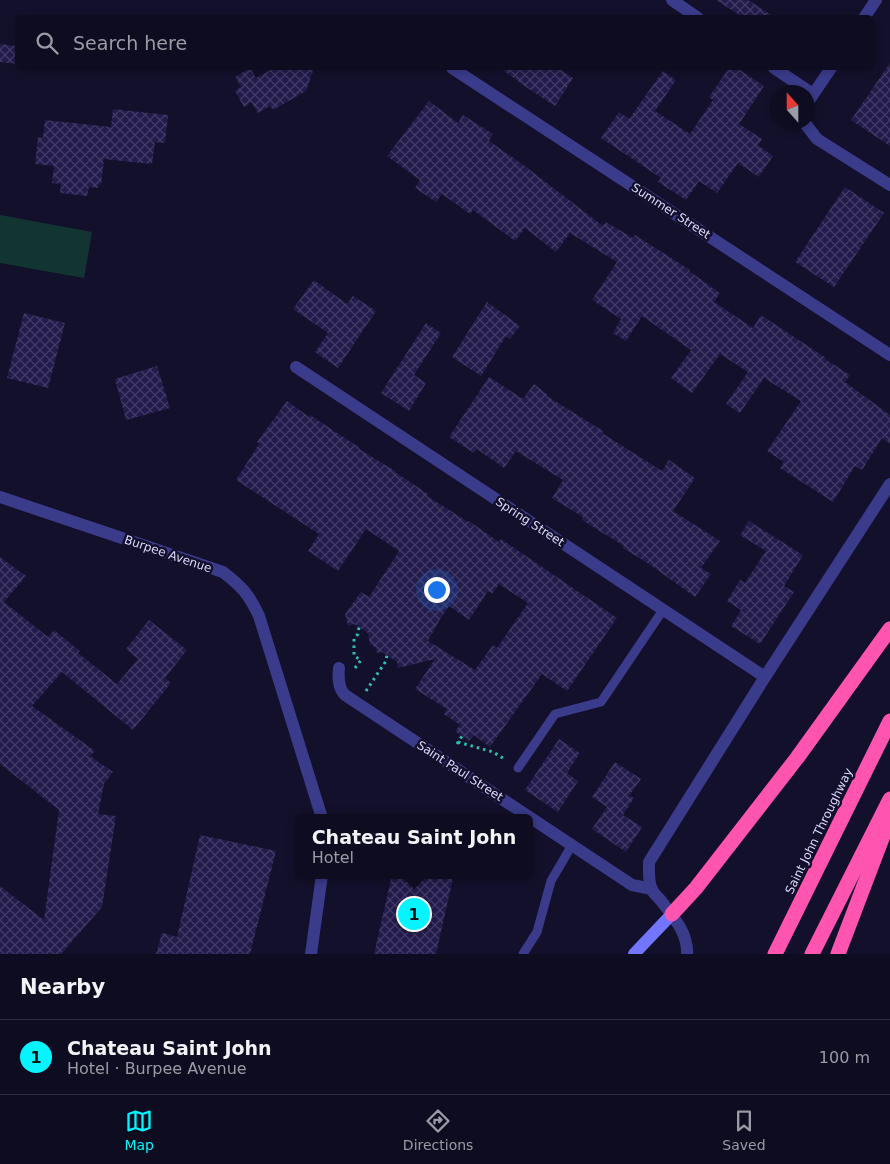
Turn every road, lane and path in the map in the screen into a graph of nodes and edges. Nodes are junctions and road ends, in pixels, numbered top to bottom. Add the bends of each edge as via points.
1 (672, 0) edge
2 (876, 0) edge
3 (694, 15) edge
4 (866, 15) edge
5 (455, 70) edge
6 (776, 70) edge
7 (830, 70) edge
8 (794, 85) edge
9 (815, 91) edge
10 (810, 130) edge
11 (890, 185) edge
12 (890, 355) edge
13 (296, 367) dead end
14 (890, 484) edge
15 (0, 497) edge
16 (663, 610) junction
17 (890, 629) edge
18 (364, 630) dead end
19 (358, 634) dead end
20 (387, 655) dead end
21 (392, 659) dead end
22 (386, 661) junction
23 (338, 668) dead end
24 (765, 676) junction
25 (358, 704) junction
26 (890, 721) edge
27 (458, 742) dead end
28 (518, 768) joint
29 (890, 799) edge
30 (321, 814) edge
31 (524, 814) edge
32 (890, 818) edge
33 (533, 820) edge
34 (572, 846) junction
35 (321, 879) edge
36 (652, 889) junction
37 (672, 914) junction
38 (311, 954) edge
39 (523, 954) edge
40 (634, 954) edge
41 (687, 954) edge
42 (775, 954) edge
43 (812, 954) edge
44 (838, 954) edge

1 - 3 street
2 - 4 street
5 - 12 street, Summer Street
6 - 8 street
7 - 9 street
10 - 11 street via 817,139
13 - 16 street, Spring Street
14 - 24 street
15 - 30 street, Burpee Avenue via 223,572 238,584 252,600 259,616
16 - 24 street, Spring Street
16 - 28 lane via 601,702 555,714
17 - 37 highway via 797,758
18 - 19 path
20 - 22 path
21 - 22 path
22 - 25 path
23 - 25 street, Saint Paul Street via 342,692
24 - 36 street via 649,862
25 - 31 street, Saint Paul Street
26 - 42 highway, Saint John Throughway
27 - 28 path via 493,752
29 - 43 highway
32 - 44 highway
33 - 34 street, Saint Paul Street
34 - 36 street, Saint Paul Street via 632,885
34 - 39 lane via 551,881 537,932
35 - 38 street
36 - 37 street
37 - 40 main road
37 - 41 street via 684,932

